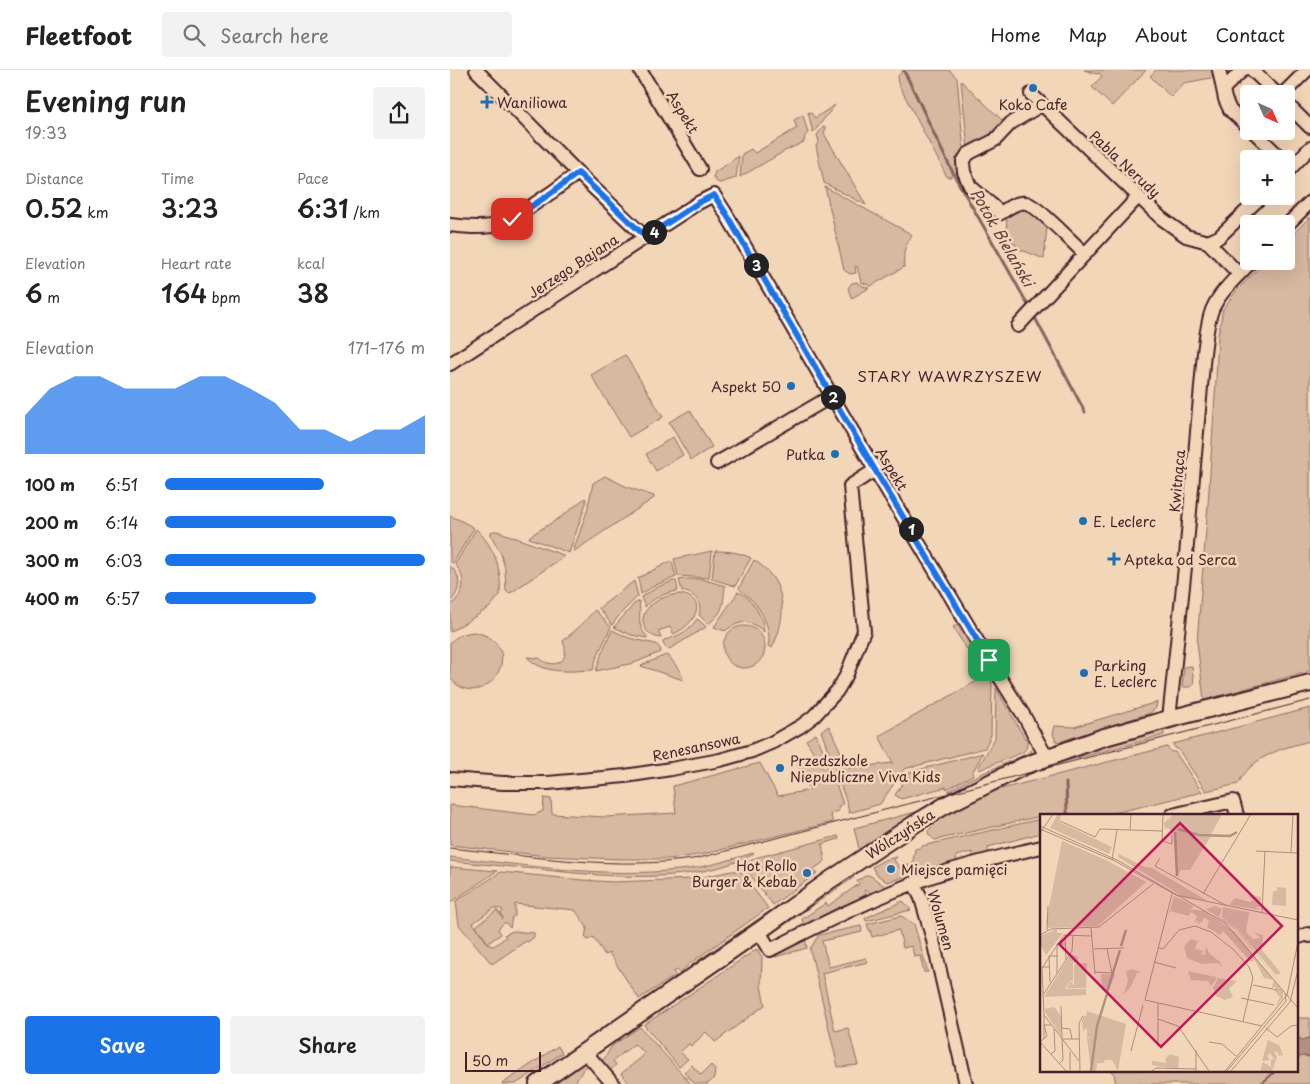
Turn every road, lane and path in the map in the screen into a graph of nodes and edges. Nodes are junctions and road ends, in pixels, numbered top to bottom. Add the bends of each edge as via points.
1 (476, 70) edge
2 (640, 70) edge
3 (1219, 70) edge
4 (1242, 70) edge
5 (1252, 70) edge
6 (1307, 70) edge
7 (1267, 85) edge
8 (1292, 85) edge
9 (1223, 90) junction
10 (1031, 94) dead end
11 (1041, 105) junction
12 (1295, 112) edge
13 (1240, 119) edge
14 (1310, 127) edge
15 (1262, 140) edge
16 (1310, 148) edge
17 (1272, 150) edge
18 (1295, 162) edge
19 (700, 169) dead end
20 (578, 173) junction
21 (714, 195) joint
22 (1138, 198) junction
23 (1310, 202) edge
24 (1253, 205) edge
25 (1295, 217) edge
26 (450, 225) edge
27 (646, 237) junction
28 (1208, 242) junction
29 (1085, 254) junction
30 (1243, 270) edge
31 (1239, 274) junction
32 (1022, 322) dead end
33 (450, 364) edge
34 (832, 396) junction
35 (717, 463) dead end
36 (875, 470) junction
37 (1310, 683) edge
38 (1169, 719) junction
39 (1047, 758) junction
40 (450, 778) edge
41 (1176, 814) edge
42 (1237, 814) edge
43 (1040, 847) edge
44 (914, 883) junction
45 (759, 931) junction
46 (585, 1052) junction
47 (538, 1084) edge
48 (613, 1084) edge
49 (966, 1084) edge

1 - 20 street
2 - 19 street, Aspekt
3 - 9 street
4 - 9 street
5 - 7 street
6 - 8 street
9 - 13 street via 1230,110
10 - 11 street, Pabla Nerudy
11 - 22 street, Pabla Nerudy
11 - 29 street via 1011,123 995,140 968,154 963,162 964,172 970,186 1001,213 1013,205 1026,203 1036,208
12 - 14 street
15 - 17 street
16 - 18 street
20 - 26 street via 503,224 469,228
20 - 27 street
21 - 27 street, Jerzego Bajana
21 - 34 street, Aspekt
22 - 28 street, Pabla Nerudy via 1186,236
22 - 29 street
23 - 25 street
24 - 28 street via 1219,237
27 - 33 street, Jerzego Bajana
28 - 31 street, Pabla Nerudy
29 - 32 street
30 - 31 street, Kwitnąca
31 - 38 street, Kwitnąca via 1218,300 1210,316 1206,336
34 - 35 street
34 - 36 street, Aspekt
36 - 39 street, Aspekt
36 - 40 street, Renesansowa via 850,486 864,631 837,691 801,726 752,751 720,760 625,776 548,783
37 - 38 main road, Wólczyńska
38 - 39 main road, Wólczyńska via 1101,738
39 - 45 main road, Wólczyńska via 1024,766 937,810
41 - 42 street via 1233,801
43 - 44 street via 974,863
44 - 45 street, Wolumen via 836,916 770,950
44 - 49 street, Wolumen via 932,936
45 - 46 main road, Wólczyńska
46 - 47 main road, Wólczyńska
46 - 48 street

